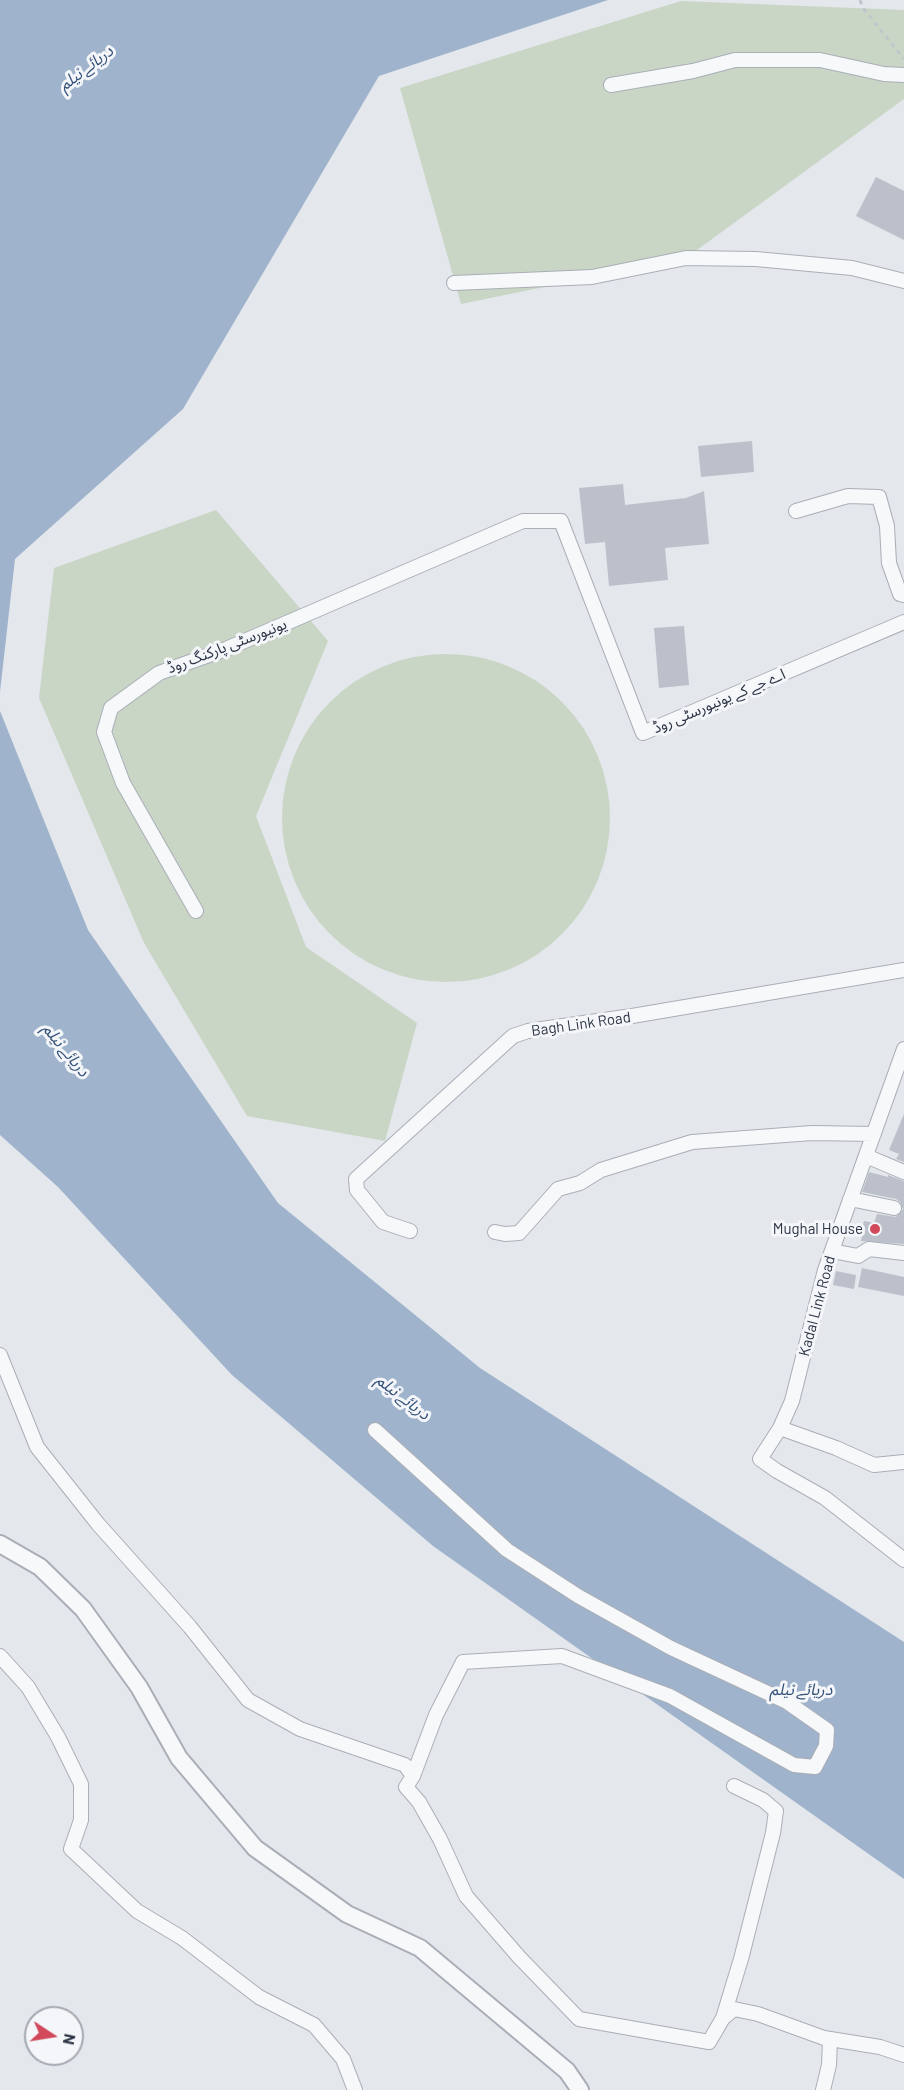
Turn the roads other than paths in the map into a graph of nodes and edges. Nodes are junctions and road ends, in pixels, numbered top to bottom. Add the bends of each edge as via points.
1 (904, 75) edge
2 (611, 85) dead end
3 (904, 281) edge
4 (454, 283) dead end
5 (796, 511) dead end
6 (561, 521) joint
7 (904, 595) edge
8 (904, 622) edge
9 (196, 911) dead end
10 (904, 970) edge
11 (904, 1049) edge
12 (874, 1134) junction
13 (866, 1156) junction
14 (904, 1172) edge
15 (850, 1199) junction
16 (894, 1208) dead end
17 (410, 1232) dead end
18 (495, 1232) dead end
19 (832, 1251) junction
20 (904, 1254) edge
21 (0, 1355) edge
22 (780, 1428) junction
23 (375, 1430) dead end
24 (904, 1462) edge
25 (0, 1544) edge
26 (904, 1560) edge
27 (0, 1656) edge
28 (413, 1776) junction
29 (735, 1786) dead end
30 (723, 2018) junction
31 (830, 2039) junction
32 (904, 2055) edge
33 (355, 2090) edge
34 (580, 2090) edge
35 (823, 2090) edge

1 - 2 street via 820,60 735,60
3 - 4 street via 852,268 756,259 686,258 592,277
5 - 7 street via 848,496 879,497 887,526 889,563 900,594
6 - 8 street, اے جے کے یونیورسٹی روڈ via 643,733
6 - 9 street, یونیورسٹی پارکنگ روڈ via 523,521 226,649 159,673 111,708 104,732 123,783
10 - 17 street, Bagh Link Road via 513,1036 356,1179 357,1190 383,1222
11 - 12 street, Kadal Link Road
12 - 13 street, Kadal Link Road
12 - 18 street via 812,1133 692,1142 601,1170 580,1183 558,1189 519,1233
13 - 14 street
13 - 15 street, Kadal Link Road
15 - 16 street
15 - 19 street, Kadal Link Road
19 - 20 street via 858,1256 869,1249
19 - 22 street, Kadal Link Road via 792,1401
21 - 28 street via 37,1447 248,1700 300,1729 405,1765
22 - 24 street via 874,1465
22 - 26 street, Kadal Link Road via 760,1459 825,1498
23 - 28 street via 507,1550 578,1596 671,1648 788,1702 826,1730 826,1746 815,1767 794,1765 670,1696 562,1656 463,1662 436,1715
25 - 34 street via 40,1568 83,1610 139,1687 179,1758 255,1848 347,1914 420,1948 567,2071
27 - 33 street via 27,1687 81,1784 81,1820 71,1849 137,1911 182,1938 259,1997 314,2025 344,2059
28 - 30 street via 406,1787 440,1839 466,1896 579,2019 709,2042
29 - 30 street via 776,1811
30 - 31 street via 734,2009
31 - 32 street
31 - 35 street

